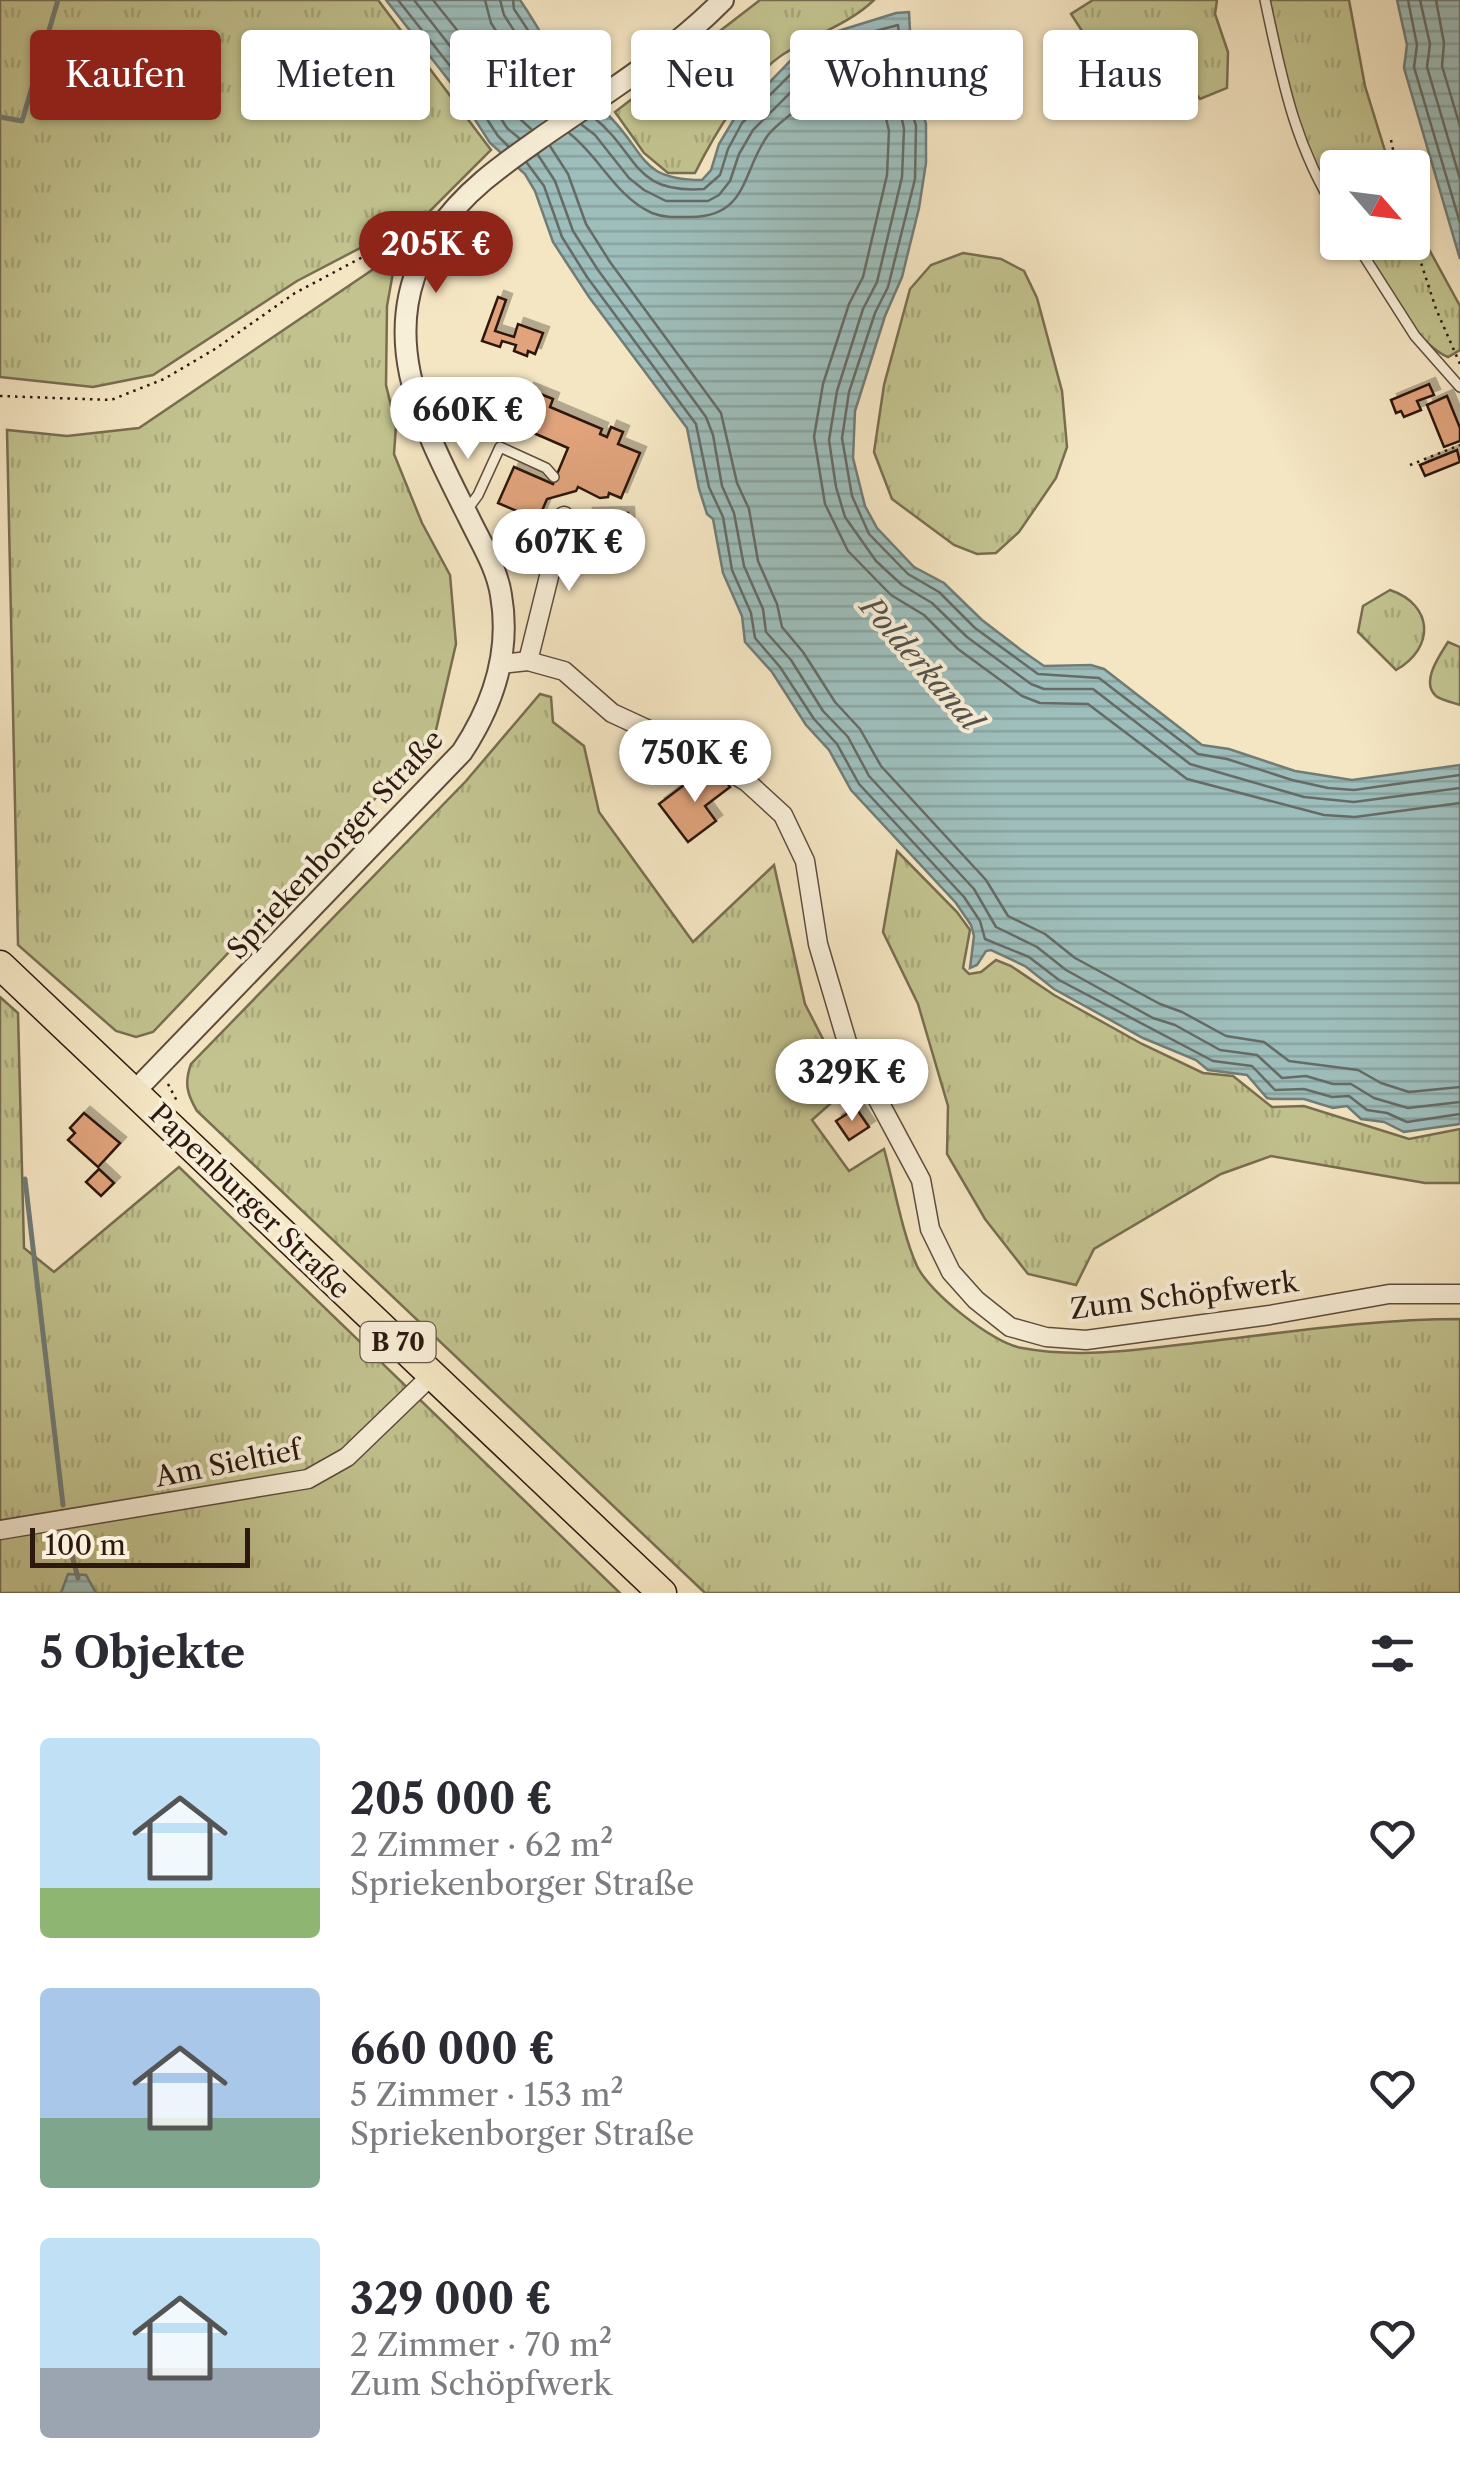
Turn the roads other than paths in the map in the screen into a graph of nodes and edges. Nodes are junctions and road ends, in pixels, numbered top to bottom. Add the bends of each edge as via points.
1 (723, 0) edge
2 (1265, 0) edge
3 (1320, 184) edge
4 (1366, 260) edge
5 (1460, 388) edge
6 (554, 477) dead end
7 (563, 508) dead end
8 (465, 512) junction
9 (528, 662) junction
10 (501, 664) junction
11 (5, 970) edge
12 (134, 1091) junction
13 (1460, 1294) edge
14 (432, 1375) junction
15 (0, 1530) edge
16 (662, 1593) edge

1 - 8 street, Spriekenborger Straße via 687,36 495,170 436,233 414,283 406,366 427,435
2 - 3 lane via 1294,128
4 - 5 lane via 1415,336
6 - 8 lane via 500,447
7 - 9 street
8 - 10 street, Spriekenborger Straße via 502,596
9 - 10 street, Zum Schöpfwerk
9 - 13 street, Zum Schöpfwerk via 564,671 612,713 703,754 783,815 806,862 818,944 847,1042 922,1180 930,1229 951,1272 1010,1327 1086,1340 1389,1294
10 - 12 street, Spriekenborger Straße via 483,720 462,752
11 - 12 main road, Papenburger Straße / B 70
12 - 14 main road, Papenburger Straße / B 70
14 - 15 street, Am Sieltief via 347,1457 308,1478
14 - 16 main road, Papenburger Straße / B 70

